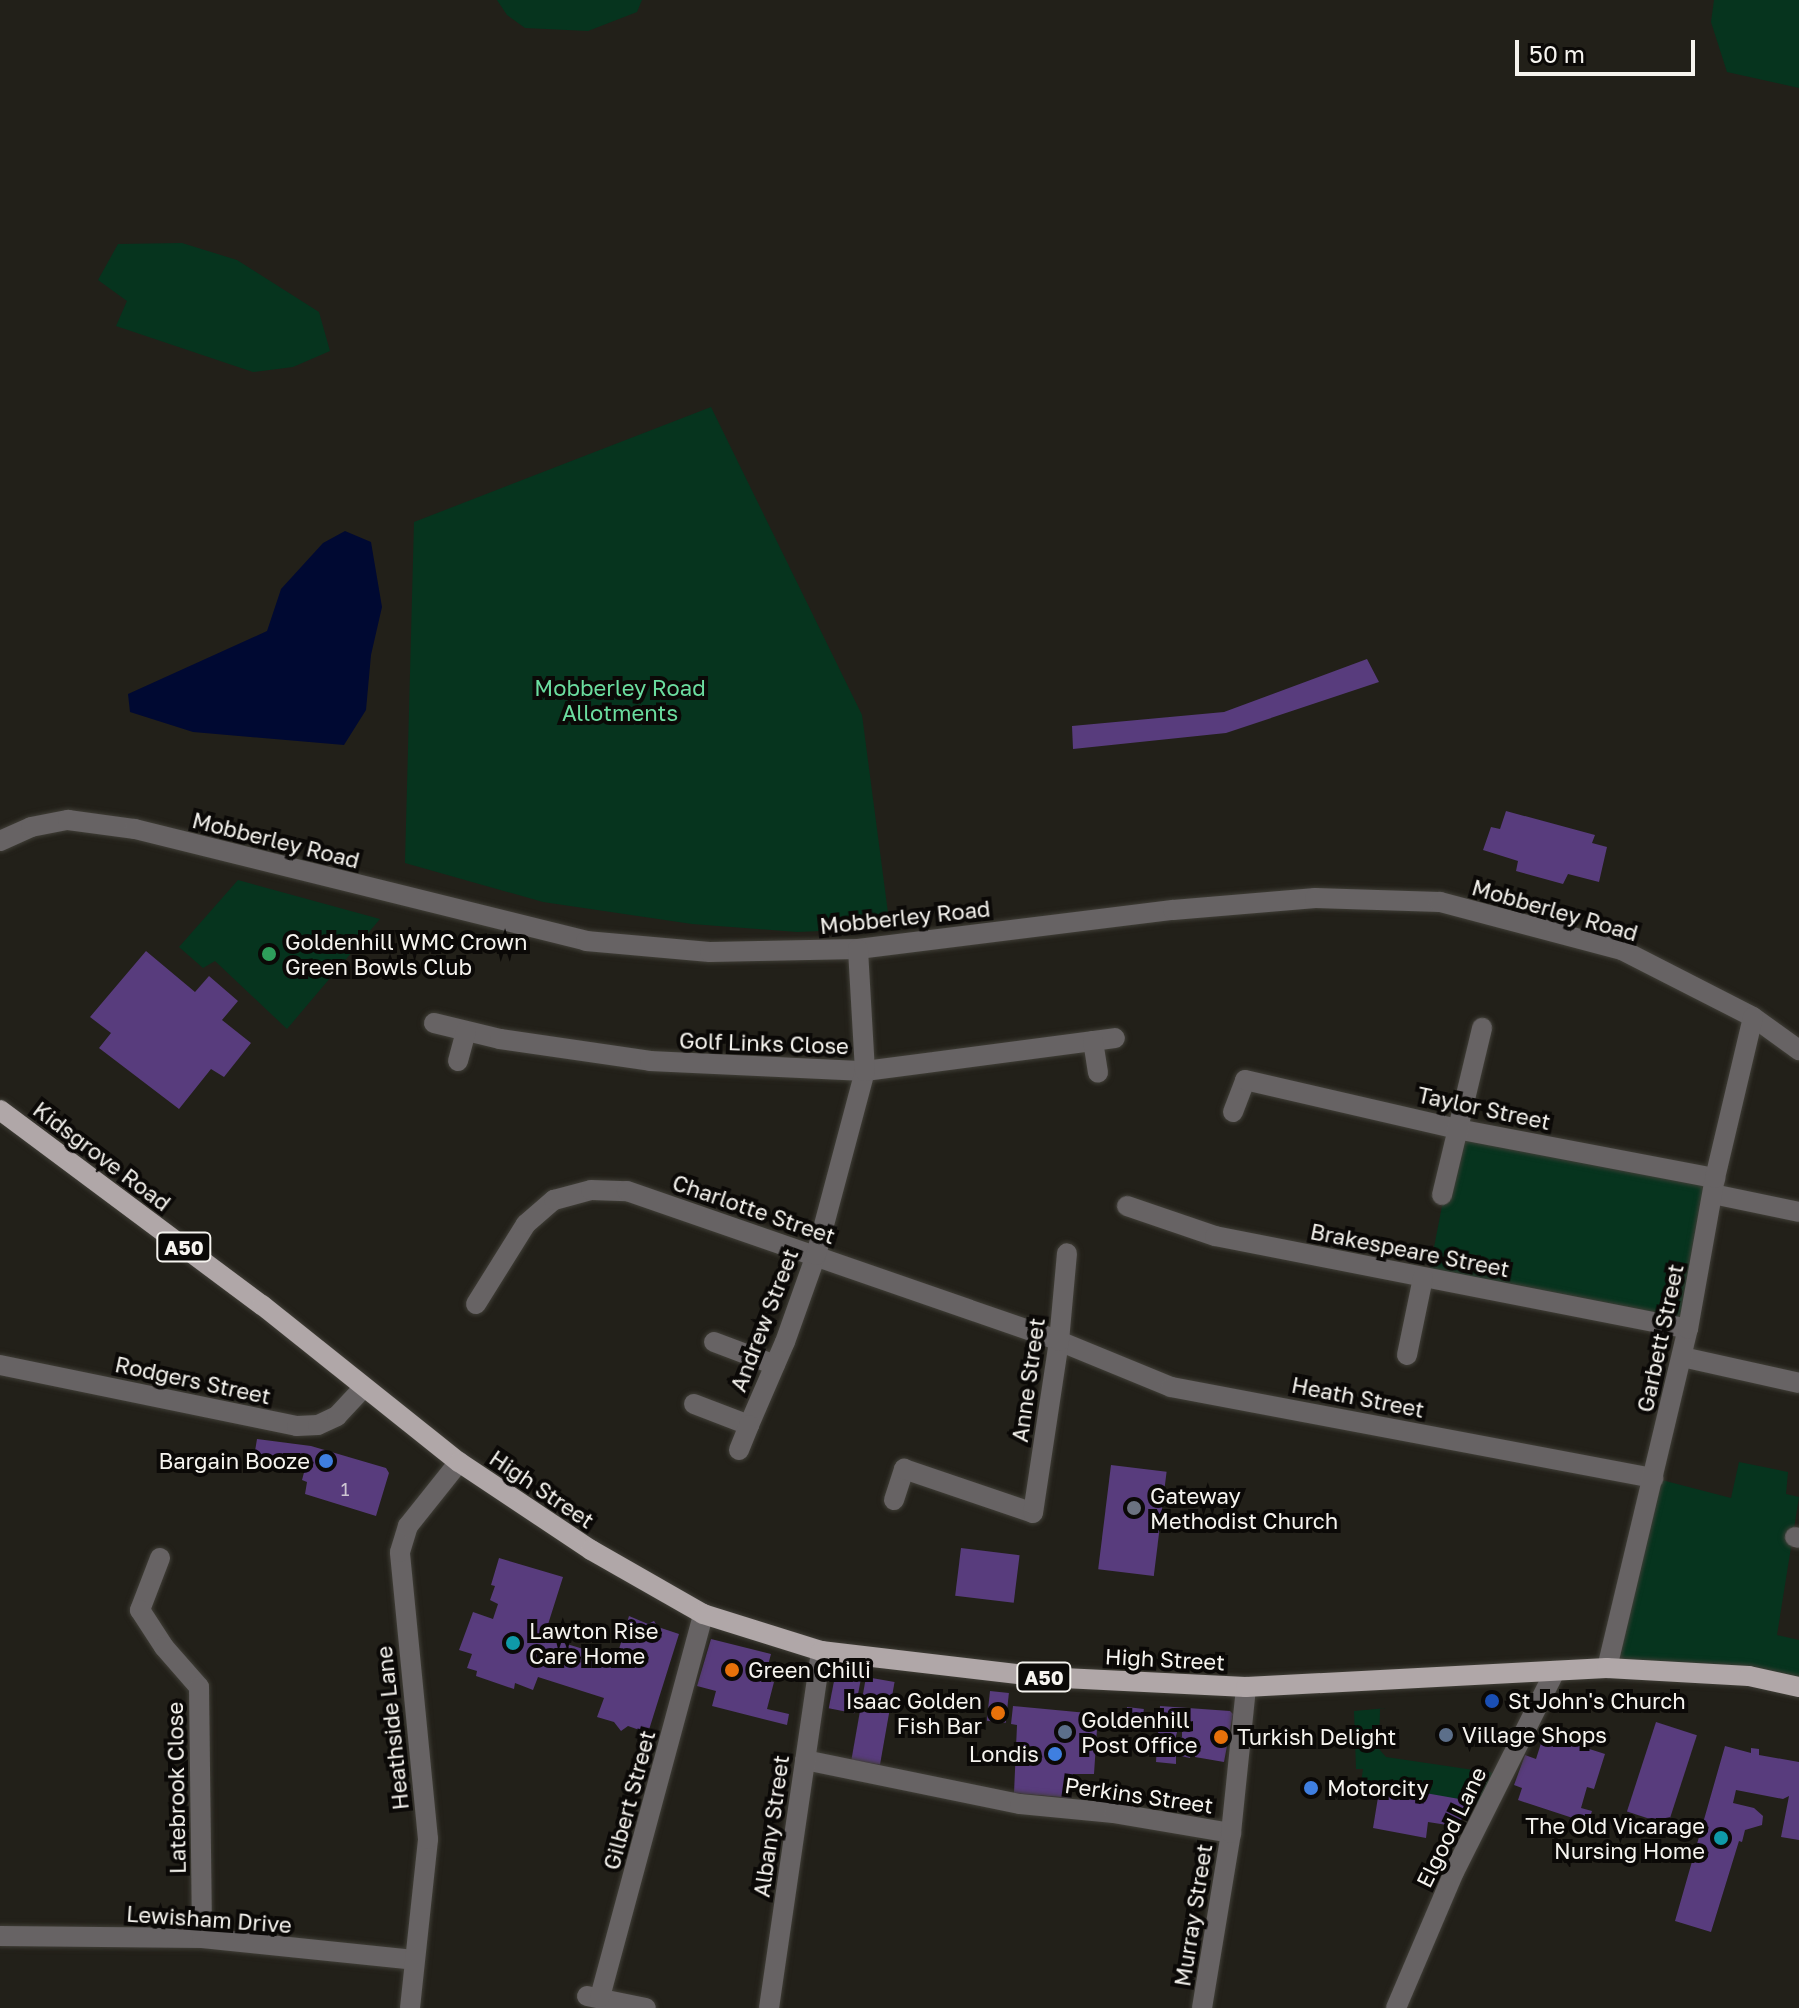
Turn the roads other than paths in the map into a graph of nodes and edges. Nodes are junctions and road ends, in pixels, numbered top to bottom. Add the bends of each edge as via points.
1 (0, 841) edge
2 (858, 949) junction
3 (1753, 1017) junction
4 (434, 1023) dead end
5 (1482, 1028) dead end
6 (466, 1031) junction
7 (1115, 1038) dead end
8 (1093, 1041) junction
9 (1799, 1050) edge
10 (458, 1061) dead end
11 (865, 1071) junction
12 (1098, 1073) dead end
13 (0, 1110) edge
14 (1233, 1112) dead end
15 (1457, 1129) junction
16 (1714, 1186) junction
17 (1442, 1195) dead end
18 (1127, 1206) dead end
19 (1799, 1212) edge
20 (1067, 1253) dead end
21 (816, 1255) junction
22 (1423, 1278) junction
23 (476, 1304) dead end
24 (1688, 1329) junction
25 (1059, 1341) junction
26 (714, 1342) dead end
27 (1407, 1355) dead end
28 (1682, 1357) junction
29 (0, 1365) edge
30 (775, 1365) junction
31 (1799, 1383) edge
32 (363, 1388) junction
33 (694, 1404) dead end
34 (749, 1425) junction
35 (739, 1450) dead end
36 (459, 1462) junction
37 (1654, 1478) junction
38 (894, 1500) dead end
39 (160, 1558) dead end
40 (703, 1614) junction
41 (821, 1651) junction
42 (1607, 1668) junction
43 (1555, 1671) junction
44 (1246, 1687) junction
45 (1799, 1687) edge
46 (805, 1760) junction
47 (1231, 1833) junction
48 (0, 1936) edge
49 (202, 1938) junction
50 (414, 1960) junction
51 (410, 2008) edge
52 (646, 2008) edge
53 (769, 2008) edge
54 (1202, 2008) edge
55 (1396, 2008) edge

1 - 2 street, Mobberley Road via 31,827 68,820 135,829 586,941 710,952
2 - 3 street, Mobberley Road via 1315,898 1440,902 1622,950
2 - 11 street, Andrew Street
3 - 9 street, Mobberley Road
3 - 16 street, Garbett Street
4 - 6 street, Golf Links Close
5 - 15 street
6 - 10 street
6 - 11 street, Golf Links Close via 650,1061
7 - 8 street, Golf Links Close
8 - 11 street, Golf Links Close
8 - 12 street
11 - 21 street, Andrew Street
13 - 32 main road, Kidsgrove Road / A50 via 262,1305
14 - 15 street, Taylor Street via 1245,1080
15 - 16 street, Taylor Street
15 - 17 street
16 - 19 street, Taylor Street
16 - 24 street, Garbett Street
18 - 22 street, Brakespeare Street via 1215,1236
20 - 25 street, Anne Street
21 - 23 street, Charlotte Street via 627,1191 591,1190 554,1200 526,1224
21 - 25 street, Charlotte Street
21 - 30 street, Andrew Street
22 - 24 street, Brakespeare Street
22 - 27 street
24 - 28 street, Garbett Street
25 - 37 street, Heath Street via 1171,1387
25 - 38 street, Anne Street via 1033,1513 904,1469
26 - 30 street
28 - 31 street
28 - 37 street, Garbett Street
29 - 32 street, Rodgers Street via 297,1426 318,1425 337,1416
30 - 34 street, Andrew Street
32 - 36 main road, High Street / A50
33 - 34 street, Andrew Street
34 - 35 street, Andrew Street
36 - 40 main road, High Street / A50 via 591,1550
36 - 50 street, Heathside Lane via 408,1526 400,1552 428,1839
37 - 42 street, Garbett Street
39 - 49 street, Latebrook Close via 132,1609 199,1687
40 - 41 main road, High Street / A50
40 - 52 street, Gilbert Street via 593,1996
41 - 44 main road, High Street / A50 via 1043,1677
41 - 46 street, Albany Street
42 - 43 main road, High Street / A50
42 - 45 main road, High Street / A50 via 1749,1676
43 - 44 main road, High Street / A50
43 - 55 street, Elgood Lane via 1454,1872
44 - 47 street, Murray Street
46 - 47 street, Perkins Street via 1020,1804
46 - 53 street, Albany Street
47 - 54 street, Murray Street
48 - 49 street, Lewisham Drive
49 - 50 street, Lewisham Drive
50 - 51 street, Heathside Lane

